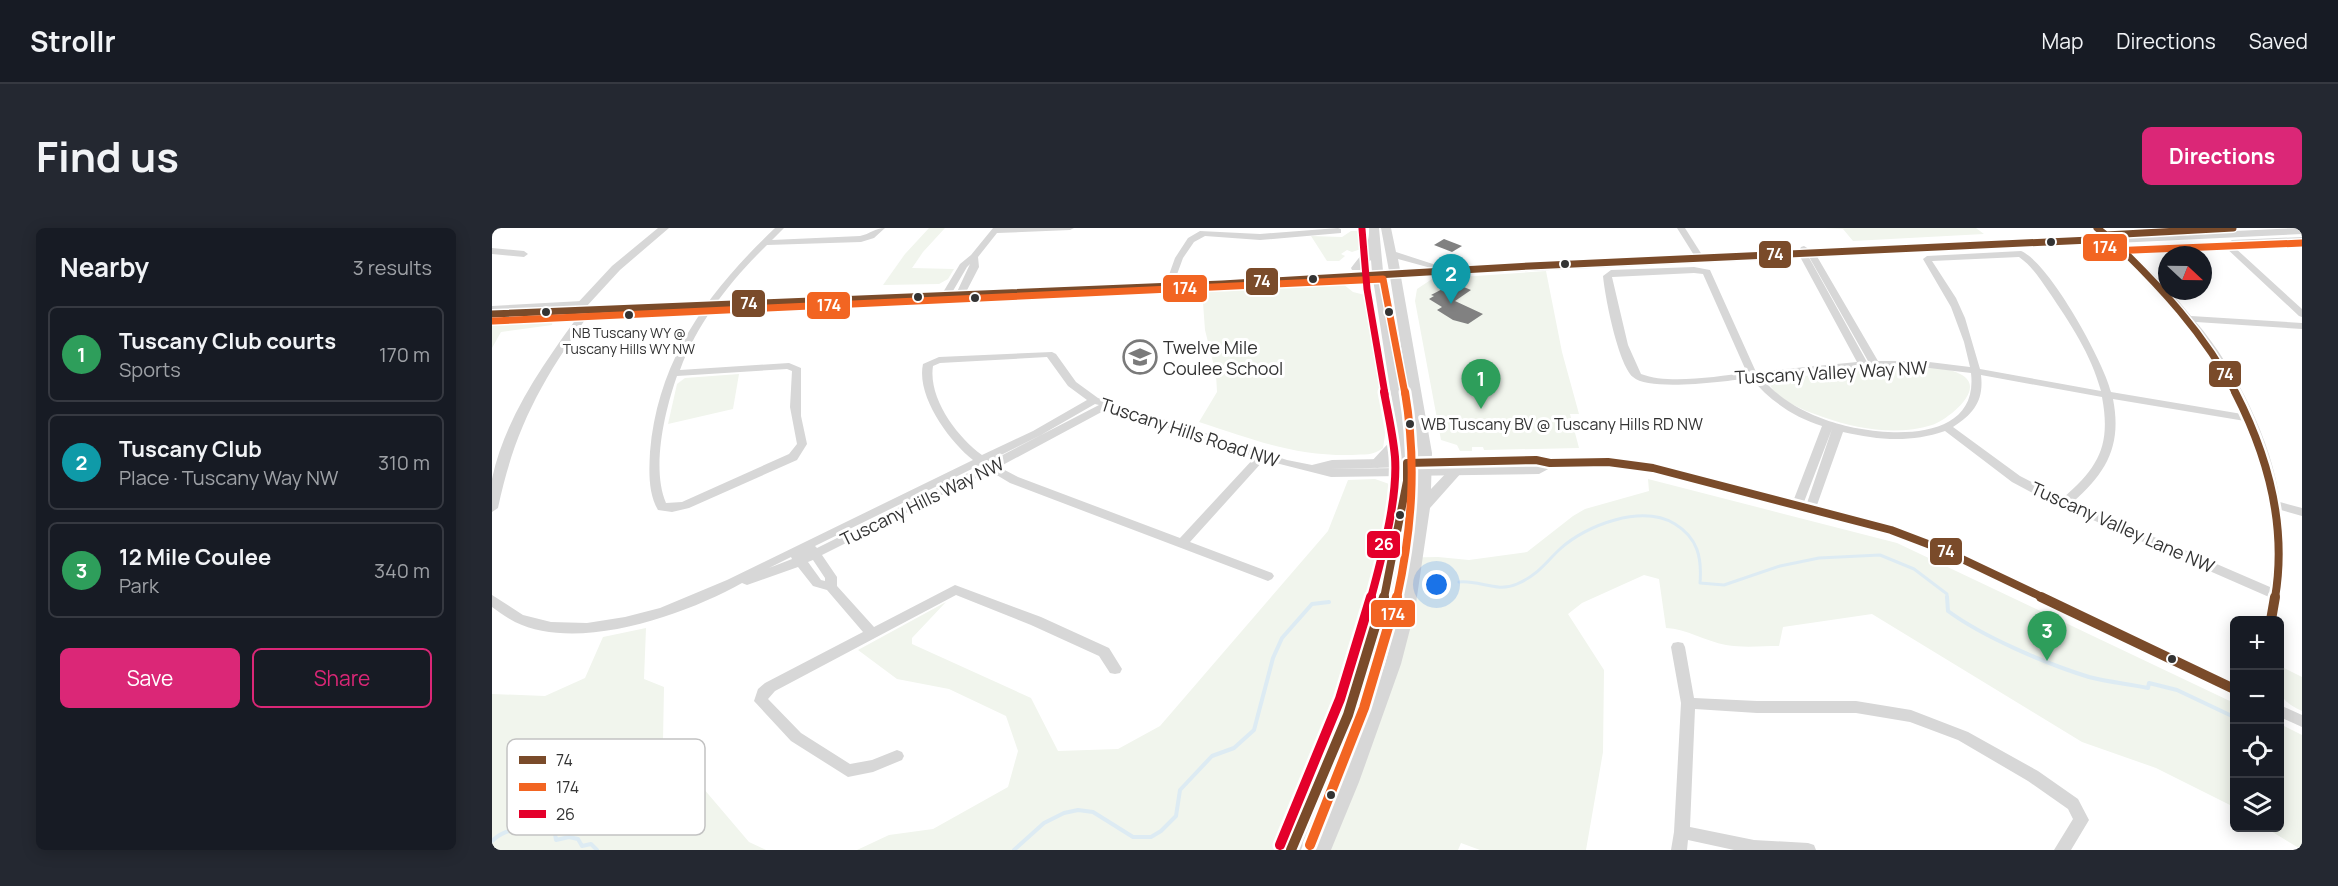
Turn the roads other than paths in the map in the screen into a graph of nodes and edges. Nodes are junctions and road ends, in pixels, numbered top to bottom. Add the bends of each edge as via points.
1 (664, 228) edge
2 (673, 228) edge
3 (780, 228) edge
4 (881, 228) edge
5 (1070, 228) edge
6 (1386, 228) edge
7 (1681, 228) edge
8 (2233, 228) edge
9 (996, 230) edge
10 (1338, 231) dead end
11 (1374, 231) edge
12 (2302, 231) edge
13 (2105, 234) edge
14 (2302, 240) edge
15 (763, 243) junction
16 (492, 251) edge
17 (1805, 252) junction
18 (524, 254) dead end
19 (1390, 254) junction
20 (1698, 255) junction
21 (1431, 265) junction
22 (1356, 268) junction
23 (1394, 270) junction
24 (1419, 273) junction
25 (1378, 277) junction
26 (1170, 281) junction
27 (956, 290) junction
28 (1400, 299) junction
29 (711, 302) junction
30 (584, 307) junction
31 (492, 312) edge
32 (2302, 314) edge
33 (2191, 319) junction
34 (2302, 326) edge
35 (1864, 366) junction
36 (1876, 366) junction
37 (1975, 372) junction
38 (672, 373) junction
39 (1754, 375) junction
40 (2106, 394) junction
41 (1094, 400) junction
42 (1107, 405) junction
43 (2250, 419) junction
44 (1833, 427) junction
45 (1947, 428) junction
46 (1404, 434) junction
47 (1262, 456) junction
48 (1377, 463) junction
49 (1550, 463) junction
50 (986, 464) junction
51 (1315, 468) junction
52 (1416, 468) junction
53 (1455, 472) junction
54 (2064, 503) junction
55 (1798, 504) junction
56 (1423, 506) junction
57 (2276, 506) junction
58 (1811, 507) junction
59 (492, 508) edge
60 (2302, 512) edge
61 (1182, 543) junction
62 (811, 549) junction
63 (797, 556) junction
64 (1268, 576) dead end
65 (831, 587) junction
66 (2275, 594) junction
67 (492, 600) edge
68 (2272, 616) edge
69 (871, 632) junction
70 (1678, 647) dead end
71 (1115, 669) dead end
72 (2230, 687) edge
73 (1688, 703) junction
74 (2284, 713) edge
75 (2302, 721) edge
76 (897, 756) dead end
77 (1682, 832) junction
78 (1291, 850) edge
79 (1321, 850) edge
80 (1679, 850) edge
81 (1808, 850) edge
82 (2062, 850) edge

1 - 30 street via 616,268
2 - 30 street
3 - 15 street
4 - 15 street via 861,239
5 - 9 street
6 - 19 street
7 - 20 street
8 - 13 street
9 - 27 street via 974,257 975,267
10 - 26 street via 1260,237 1203,233 1191,240
11 - 22 street via 1367,258
11 - 25 street
12 - 13 street
13 - 17 street
13 - 33 street via 2153,277
14 - 32 street via 2228,246
15 - 29 street
16 - 18 street
17 - 20 street
17 - 35 street
17 - 36 street
19 - 21 street
19 - 23 street
20 - 21 street
20 - 24 street
21 - 23 street
22 - 25 street
22 - 26 street
23 - 24 street
23 - 25 street
23 - 28 street
24 - 28 street
25 - 26 street
25 - 46 street
26 - 27 street
27 - 29 street
28 - 52 street via 1407,334
29 - 30 street
29 - 38 street
30 - 31 street
30 - 59 street via 535,386 515,428
33 - 34 street
33 - 43 street via 2225,368
35 - 36 street, Tuscany Valley Way NW
35 - 39 street, Tuscany Valley Way NW
36 - 37 street, Tuscany Valley Way NW via 1920,364
37 - 40 street, Tuscany Valley Way NW
37 - 40 street via 1957,311 1927,261 2018,254 2026,257 2075,322
37 - 45 street via 1977,391 1972,407
38 - 38 street via 655,452 657,500 662,507 685,505 798,451 802,444 796,424 797,370 789,366
39 - 39 street, Tuscany Valley Way NW via 1708,273 1657,271 1607,276 1634,374 1665,381
39 - 44 street via 1765,390 1784,404
40 - 43 street, Tuscany Valley Way NW
40 - 54 street via 2110,427 2106,454 2097,474
41 - 42 street, Tuscany Hills Road NW
41 - 50 street, Tuscany Hills Way NW
41 - 50 street, Tuscany Hills Road NW via 1072,384 1049,354 939,360 927,364 931,395 950,432
42 - 47 street, Tuscany Hills Road NW
42 - 50 street, Tuscany Hills Way NW via 1049,438
43 - 57 street
44 - 45 street via 1896,436
44 - 55 street
44 - 58 street
45 - 54 street, Tuscany Valley Lane NW via 2016,479
46 - 48 street
46 - 52 street
47 - 51 street, Tuscany Hills Road NW
47 - 61 street
48 - 51 street, Tuscany Hills Road NW
48 - 52 street, Tuscany Hills Road NW
49 - 52 street via 1536,460
49 - 53 street via 1539,470
49 - 55 street via 1608,462 1653,468
50 - 61 street via 1014,480
50 - 62 street, Tuscany Hills Way NW
51 - 52 street, Tuscany Hills Road NW via 1331,473
52 - 53 street
52 - 56 street
52 - 78 street via 1386,591 1348,715
53 - 56 street
54 - 66 street, Tuscany Valley Lane NW
55 - 58 street
56 - 79 street via 1409,599 1393,664
57 - 60 street
57 - 66 street via 2280,545
58 - 72 street via 1915,538
61 - 64 street
62 - 63 street, Tuscany Hills Way NW
62 - 65 street via 831,577
63 - 65 street via 817,583
63 - 67 street, Tuscany Hills Way NW via 768,574 666,611 595,627 531,622 507,612
65 - 69 street
66 - 68 street
69 - 71 street via 955,590 1104,652
69 - 76 street via 770,687 761,701 796,737 848,771
70 - 73 street
73 - 77 street
73 - 82 street via 1856,707 1901,714 1946,729 1980,745 2073,804 2081,820
74 - 75 street
77 - 80 street
77 - 81 street via 1754,847

